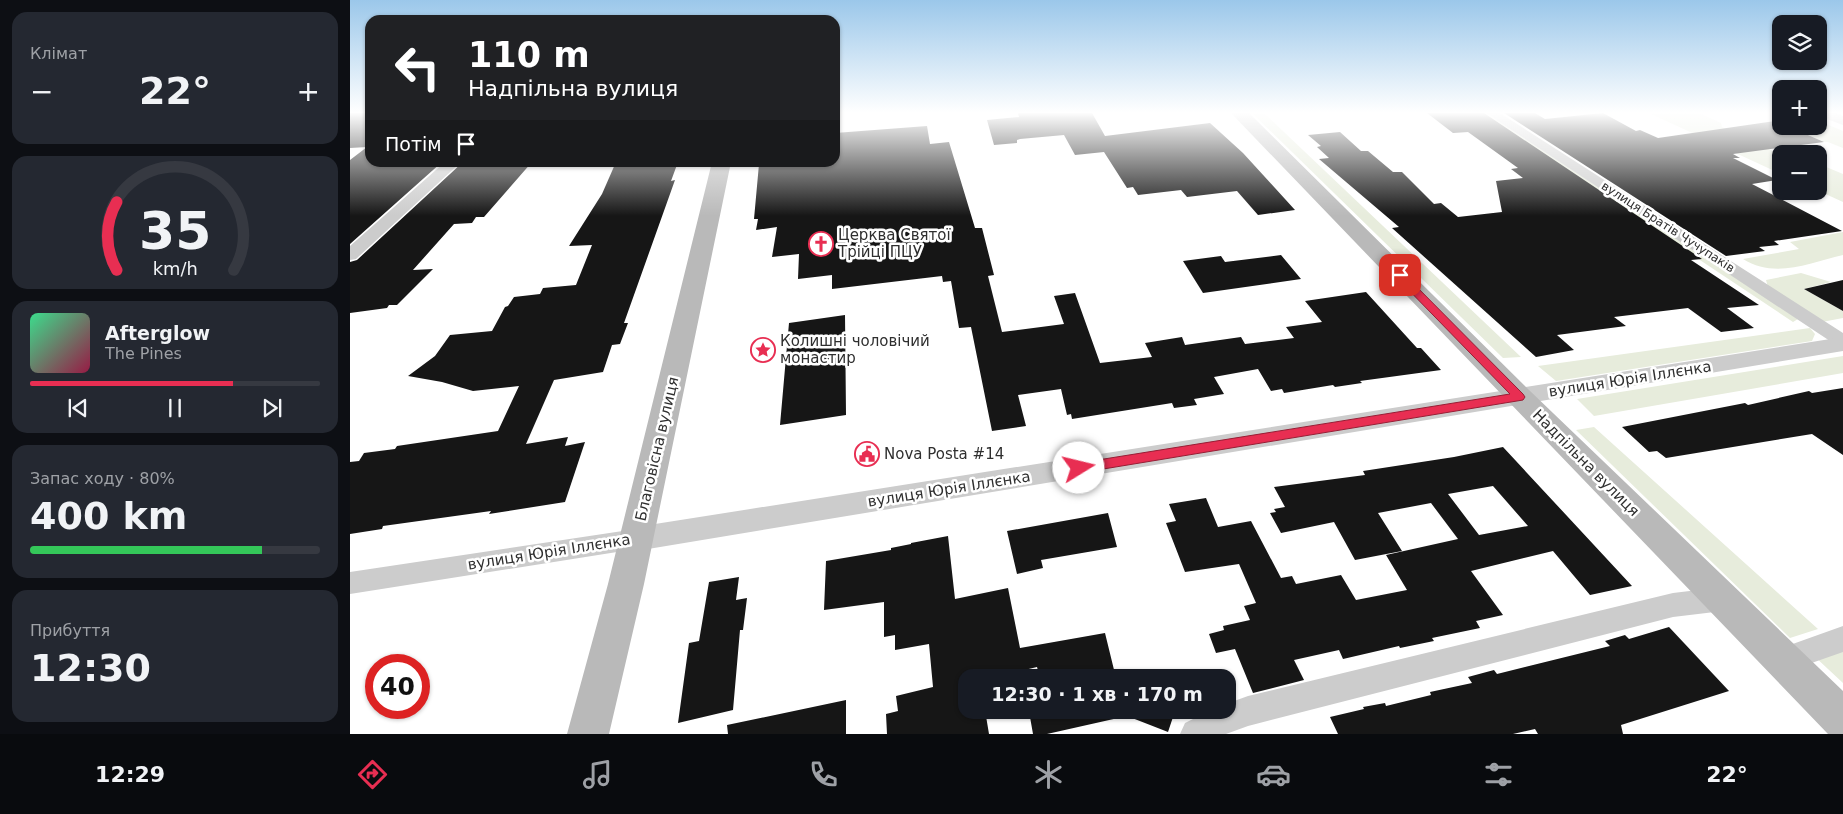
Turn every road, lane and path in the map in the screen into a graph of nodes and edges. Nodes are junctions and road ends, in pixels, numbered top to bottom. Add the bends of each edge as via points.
1 (1273, 147) edge
2 (1544, 147) edge
3 (448, 167) edge
4 (721, 167) edge
5 (350, 254) edge
6 (1843, 343) edge
7 (1519, 397) junction
8 (636, 539) junction
9 (350, 583) edge
10 (1723, 599) junction
11 (1843, 639) edge
12 (1783, 660) junction
13 (1843, 720) edge
14 (588, 734) edge
15 (1196, 734) edge

1 - 7 main road, Надпільна вулиця
2 - 6 street, вулиця Братів Чучупаків
3 - 5 street
4 - 8 main road, Благовісна вулиця
6 - 7 street, вулиця Юрія Іллєнка
7 - 8 street, вулиця Юрія Іллєнка
7 - 10 main road, Надпільна вулиця
8 - 9 street, вулиця Юрія Іллєнка
8 - 14 main road, Благовісна вулиця
10 - 12 main road, Надпільна вулиця
10 - 15 street via 1673,605 1310,695 1232,716
11 - 12 street
12 - 13 main road, Надпільна вулиця

